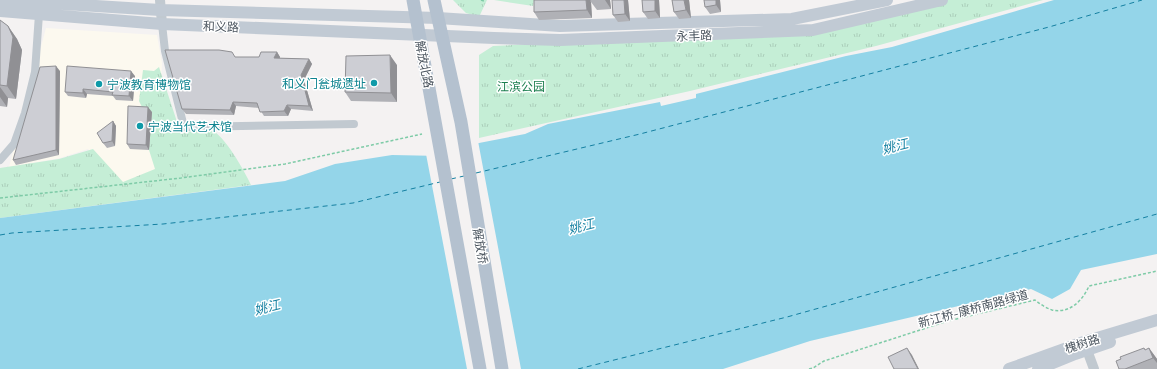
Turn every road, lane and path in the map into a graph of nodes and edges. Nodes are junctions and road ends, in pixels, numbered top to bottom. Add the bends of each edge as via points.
1 (0, 0) edge
2 (413, 0) edge
3 (434, 0) edge
4 (481, 0) edge
5 (887, 0) edge
6 (942, 0) edge
7 (484, 2) dead end
8 (160, 5) edge
9 (0, 11) edge
10 (39, 14) junction
11 (416, 18) junction
12 (438, 18) junction
13 (162, 24) junction
14 (419, 34) junction
15 (442, 36) junction
16 (461, 122) joint
17 (354, 124) dead end
18 (436, 128) joint
19 (422, 134) dead end
20 (0, 160) edge
21 (0, 198) edge
22 (1157, 271) edge
23 (1157, 320) edge
24 (1157, 327) edge
25 (1087, 350) junction
26 (480, 369) edge
27 (502, 369) edge
28 (809, 369) edge
29 (1009, 369) edge
30 (1038, 369) edge
31 (1094, 369) edge

1 - 8 main road, 和义路
2 - 11 main road, 解放北路
3 - 12 main road, 解放北路
4 - 7 path
5 - 12 main road, 永丰路 via 792,19 560,26
6 - 15 main road, 永丰路 via 813,30 560,40
8 - 11 main road, 和义路
8 - 13 street
9 - 10 main road, 和义路
10 - 13 main road, 和义路
10 - 20 street via 35,72 26,112 14,144
11 - 12 main road, 和义路
11 - 14 main road, 解放北路
12 - 15 main road, 解放北路
13 - 14 main road, 和义路
13 - 17 street via 165,51 184,127
14 - 15 main road, 和义路
14 - 18 main road, 解放北路
15 - 16 main road, 解放北路
16 - 27 main road, 解放桥
18 - 26 main road, 解放桥
19 - 21 path via 285,164
22 - 28 path, 新江桥-康桥南路绿道 via 1090,286 1077,304 1063,310 1052,310 1035,300 948,321 824,361
23 - 29 main road, 槐树路 via 1084,342
24 - 25 main road, 槐树路
25 - 30 main road, 槐树路
25 - 31 street

